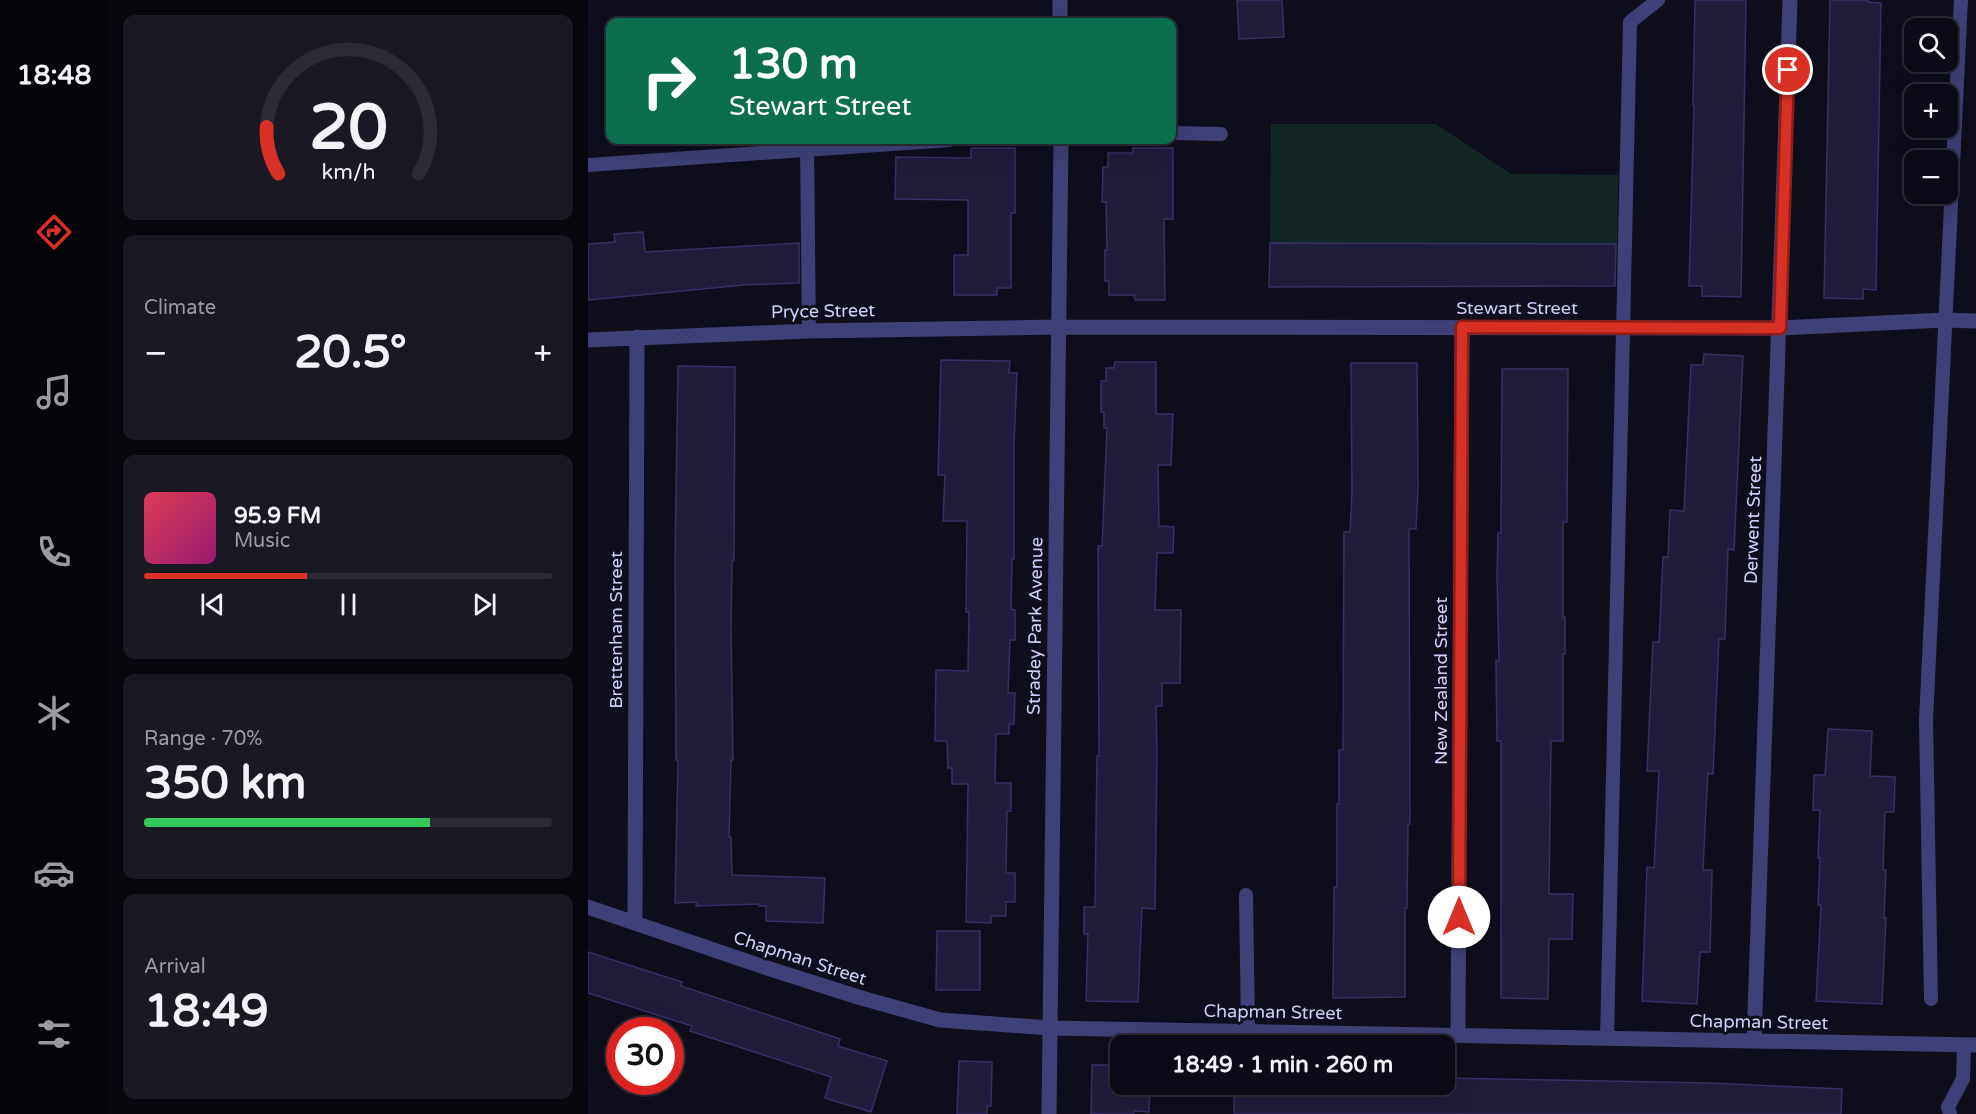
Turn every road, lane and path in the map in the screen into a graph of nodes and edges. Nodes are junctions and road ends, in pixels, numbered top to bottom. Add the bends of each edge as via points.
1 (1060, 0) edge
2 (1658, 0) edge
3 (1790, 0) edge
4 (1961, 0) edge
5 (1060, 18) edge
6 (1176, 133) edge
7 (1221, 134) dead end
8 (886, 144) edge
9 (1061, 144) edge
10 (807, 149) junction
11 (588, 165) edge
12 (1944, 320) junction
13 (1976, 321) edge
14 (1059, 327) junction
15 (1462, 327) junction
16 (1623, 328) junction
17 (1780, 328) junction
18 (809, 331) junction
19 (637, 337) junction
20 (588, 340) edge
21 (1246, 895) dead end
22 (588, 907) edge
23 (635, 923) junction
24 (1930, 999) dead end
25 (1050, 1028) junction
26 (1248, 1031) junction
27 (1458, 1035) junction
28 (1607, 1038) junction
29 (1754, 1041) junction
30 (1970, 1045) edge
31 (1049, 1114) edge
32 (1950, 1114) edge

1 - 5 street
2 - 16 lane via 1630,22
3 - 17 street, Derwent Street
4 - 12 lane
6 - 7 lane
8 - 10 lane
9 - 14 street, Stradey Park Avenue
10 - 11 lane
10 - 18 lane
12 - 13 street, Stewart Street
12 - 17 street, Stewart Street
12 - 24 lane via 1926,720
14 - 15 street, Stewart Street
14 - 18 street, Pryce Street
14 - 25 street, Stradey Park Avenue
15 - 16 street, Stewart Street
15 - 27 street, New Zealand Street
16 - 17 street, Stewart Street
16 - 28 lane
17 - 29 street, Derwent Street
18 - 19 street, Pryce Street
19 - 20 street, Pryce Street
19 - 23 street, Brettenham Street
21 - 26 lane
22 - 23 street, Chapman Street
23 - 25 street, Chapman Street via 940,1020
25 - 26 street, Chapman Street
25 - 31 street, Stradey Park Avenue
26 - 27 street, Chapman Street
27 - 28 street, Chapman Street
28 - 29 street, Chapman Street
29 - 30 street, Chapman Street
30 - 32 lane via 1963,1079 1948,1107

